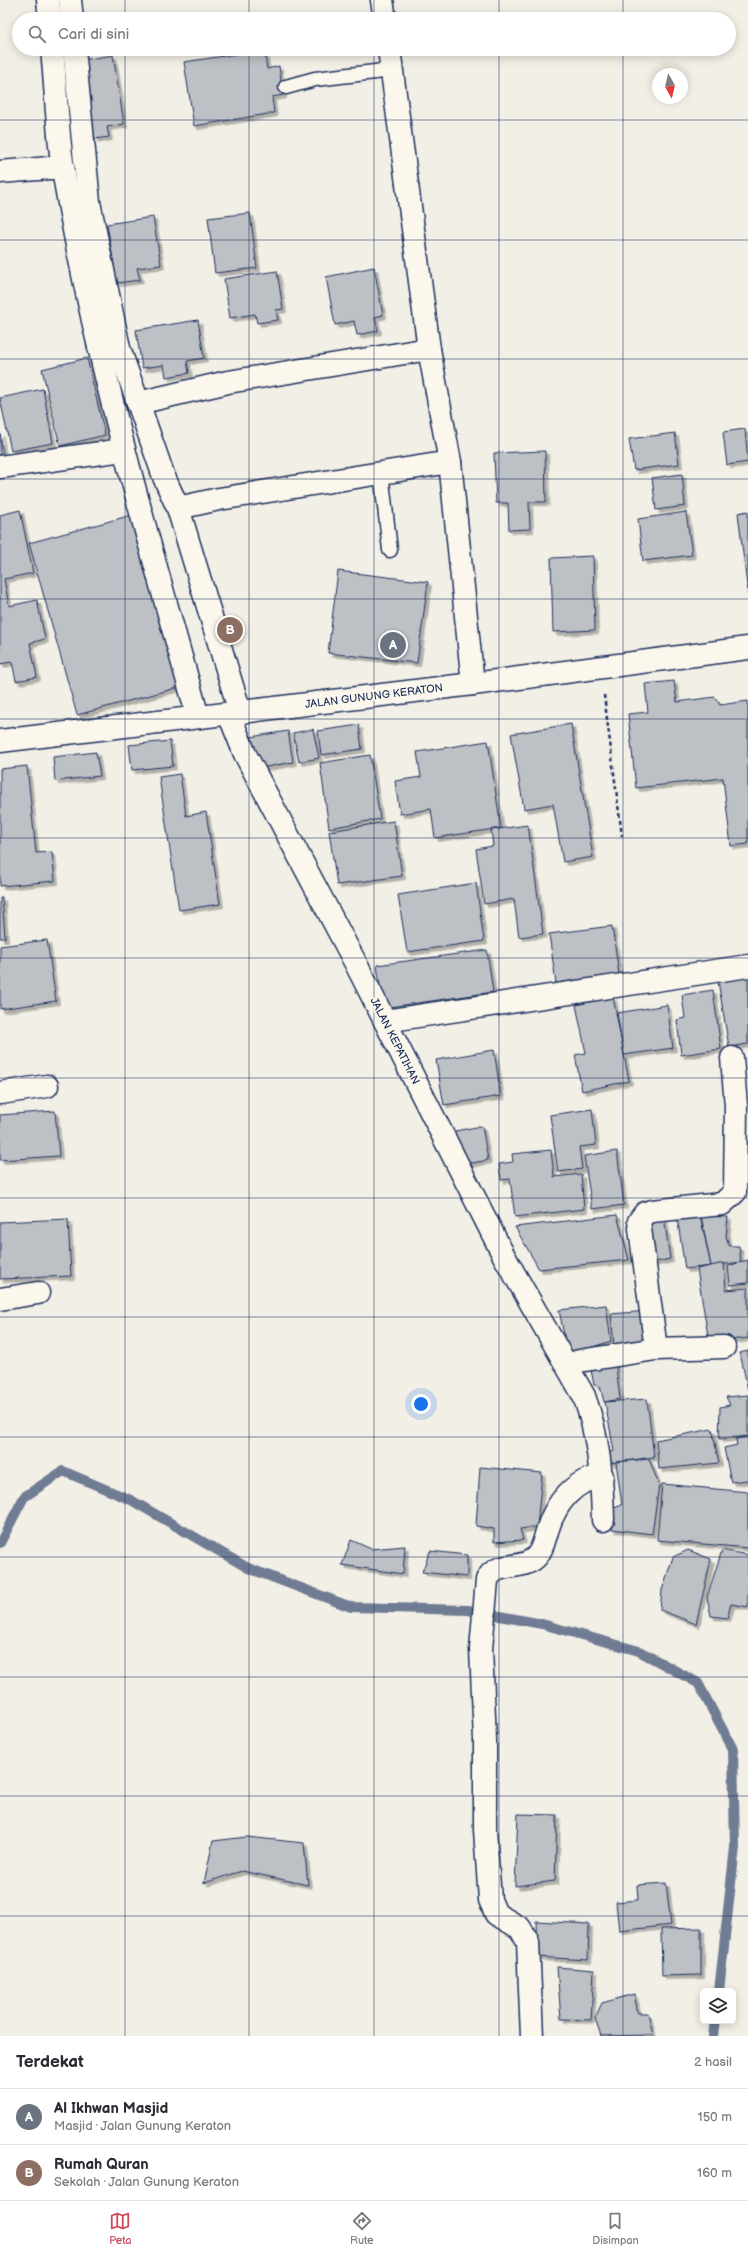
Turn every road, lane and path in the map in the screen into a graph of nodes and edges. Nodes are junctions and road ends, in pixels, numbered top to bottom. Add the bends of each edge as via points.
1 (48, 0) edge
2 (70, 0) edge
3 (382, 0) edge
4 (49, 12) edge
5 (71, 12) edge
6 (384, 12) edge
7 (53, 56) edge
8 (75, 56) edge
9 (391, 59) edge
10 (286, 87) dead end
11 (63, 167) junction
12 (0, 172) edge
13 (429, 349) junction
14 (138, 403) junction
15 (123, 450) junction
16 (450, 462) junction
17 (0, 467) edge
18 (381, 472) junction
19 (178, 508) junction
20 (390, 550) dead end
21 (748, 648) edge
22 (600, 667) junction
23 (473, 684) junction
24 (218, 715) junction
25 (0, 741) edge
26 (622, 836) dead end
27 (748, 966) edge
28 (385, 1021) junction
29 (732, 1058) dead end
30 (47, 1086) dead end
31 (0, 1093) edge
32 (38, 1293) dead end
33 (0, 1299) edge
34 (724, 1347) dead end
35 (656, 1348) junction
36 (568, 1365) junction
37 (599, 1476) junction
38 (603, 1520) dead end
39 (532, 2036) edge

1 - 4 street
2 - 5 street
3 - 6 street
7 - 11 street
8 - 14 street via 93,228 119,348
9 - 10 lane
9 - 13 street
11 - 12 street
11 - 15 street
13 - 14 street via 228,382
13 - 16 street
14 - 19 street via 164,477
15 - 17 street
15 - 24 street
16 - 18 street
16 - 23 street
18 - 19 street
18 - 20 lane
19 - 24 street
21 - 22 street, JALAN GUNUNG KERATON
22 - 23 street, JALAN GUNUNG KERATON
22 - 26 path
23 - 24 street, JALAN GUNUNG KERATON
24 - 25 street, JALAN GUNUNG KERATON
24 - 28 street, JALAN KEPATIHAN via 245,754
27 - 28 street
28 - 36 street, JALAN KEPATIHAN via 504,1256
29 - 35 street via 736,1106 735,1192 722,1204 652,1211 645,1213 639,1221
30 - 31 street
32 - 33 street
34 - 35 street
35 - 36 street
36 - 37 street, JALAN KEPATIHAN via 592,1417
37 - 38 street, JALAN KEPATIHAN
37 - 39 street via 576,1486 554,1511 540,1552 535,1558 529,1563 496,1569 490,1573 487,1580 481,1649 485,1830 490,1900 496,1914 520,1928 528,1942

